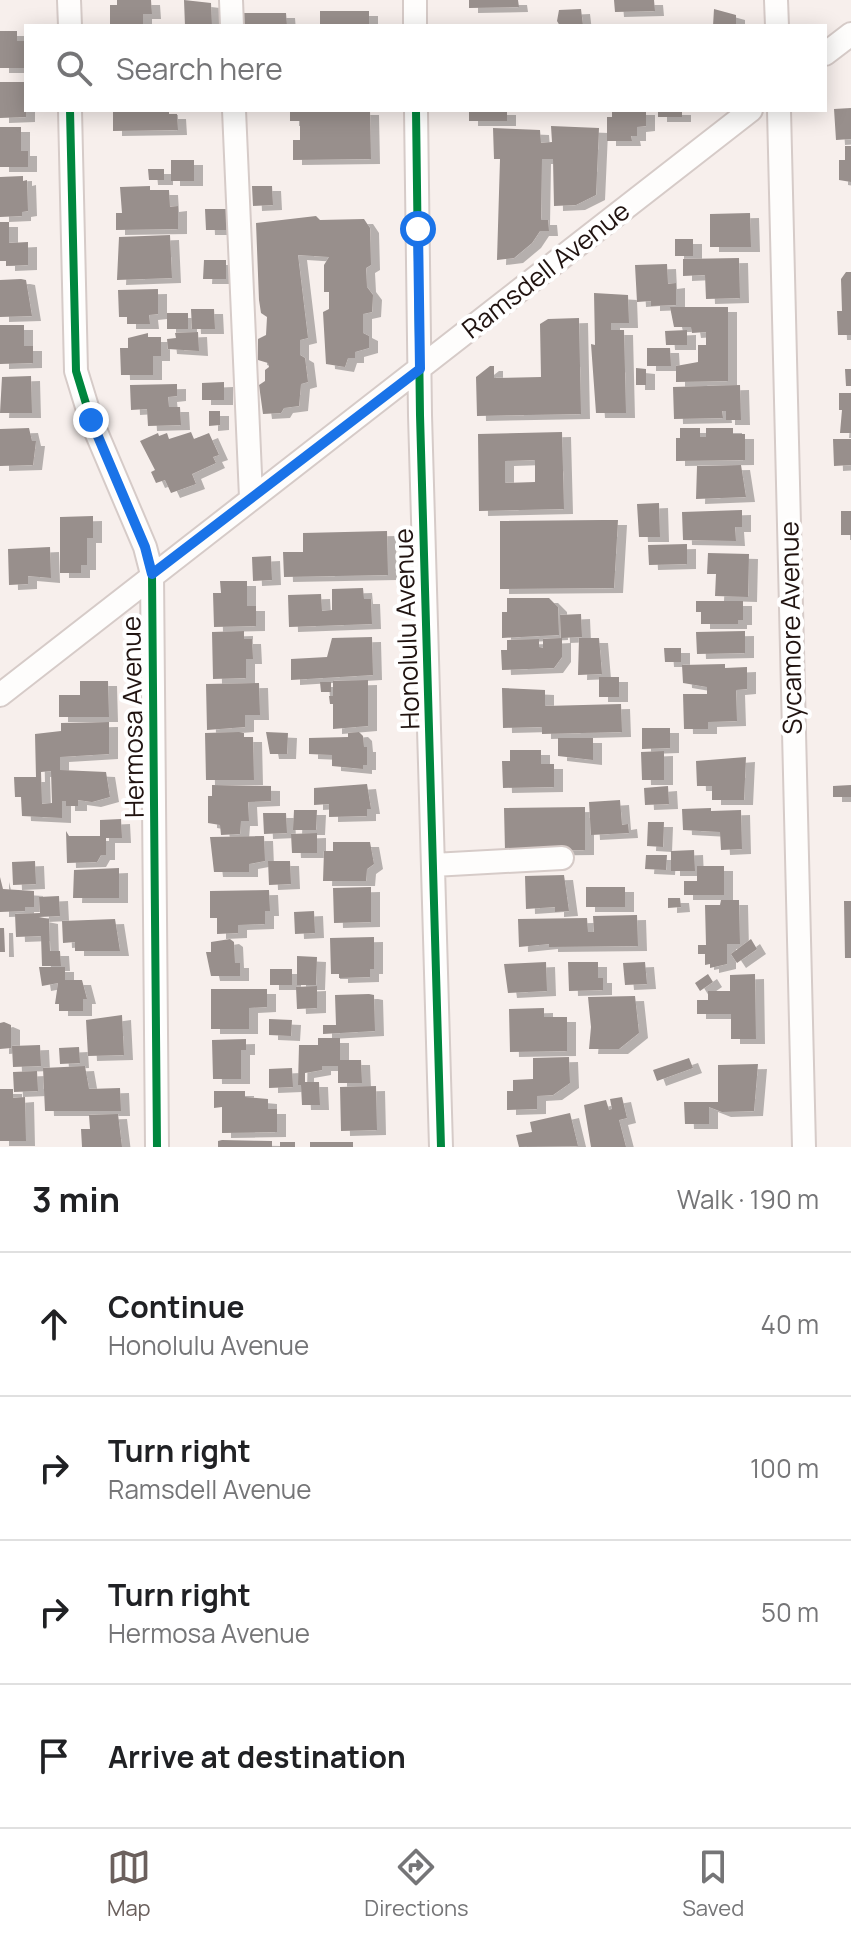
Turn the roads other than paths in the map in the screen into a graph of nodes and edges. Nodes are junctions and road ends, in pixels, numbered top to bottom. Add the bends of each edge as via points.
1 (69, 0) edge
2 (231, 0) edge
3 (415, 0) edge
4 (776, 0) edge
5 (70, 24) edge
6 (232, 24) edge
7 (415, 24) edge
8 (777, 24) edge
9 (851, 34) edge
10 (827, 52) edge
11 (70, 112) edge
12 (234, 112) edge
13 (416, 112) edge
14 (748, 112) edge
15 (779, 112) edge
16 (420, 369) junction
17 (251, 497) junction
18 (152, 574) junction
19 (0, 695) edge
20 (562, 858) dead end
21 (433, 865) junction
22 (157, 1147) edge
23 (441, 1147) edge
24 (804, 1147) edge

1 - 5 street
2 - 6 street
3 - 7 street
4 - 8 street
9 - 10 street
11 - 18 street, Hermosa Avenue via 79,388
12 - 17 street
13 - 16 street, Honolulu Avenue
14 - 16 street, Ramsdell Avenue
15 - 24 street, Sycamore Avenue
16 - 17 street, Ramsdell Avenue
16 - 21 street, Honolulu Avenue
17 - 18 street, Ramsdell Avenue
18 - 19 street, Ramsdell Avenue
18 - 22 street, Hermosa Avenue
20 - 21 street
21 - 23 street, Honolulu Avenue

